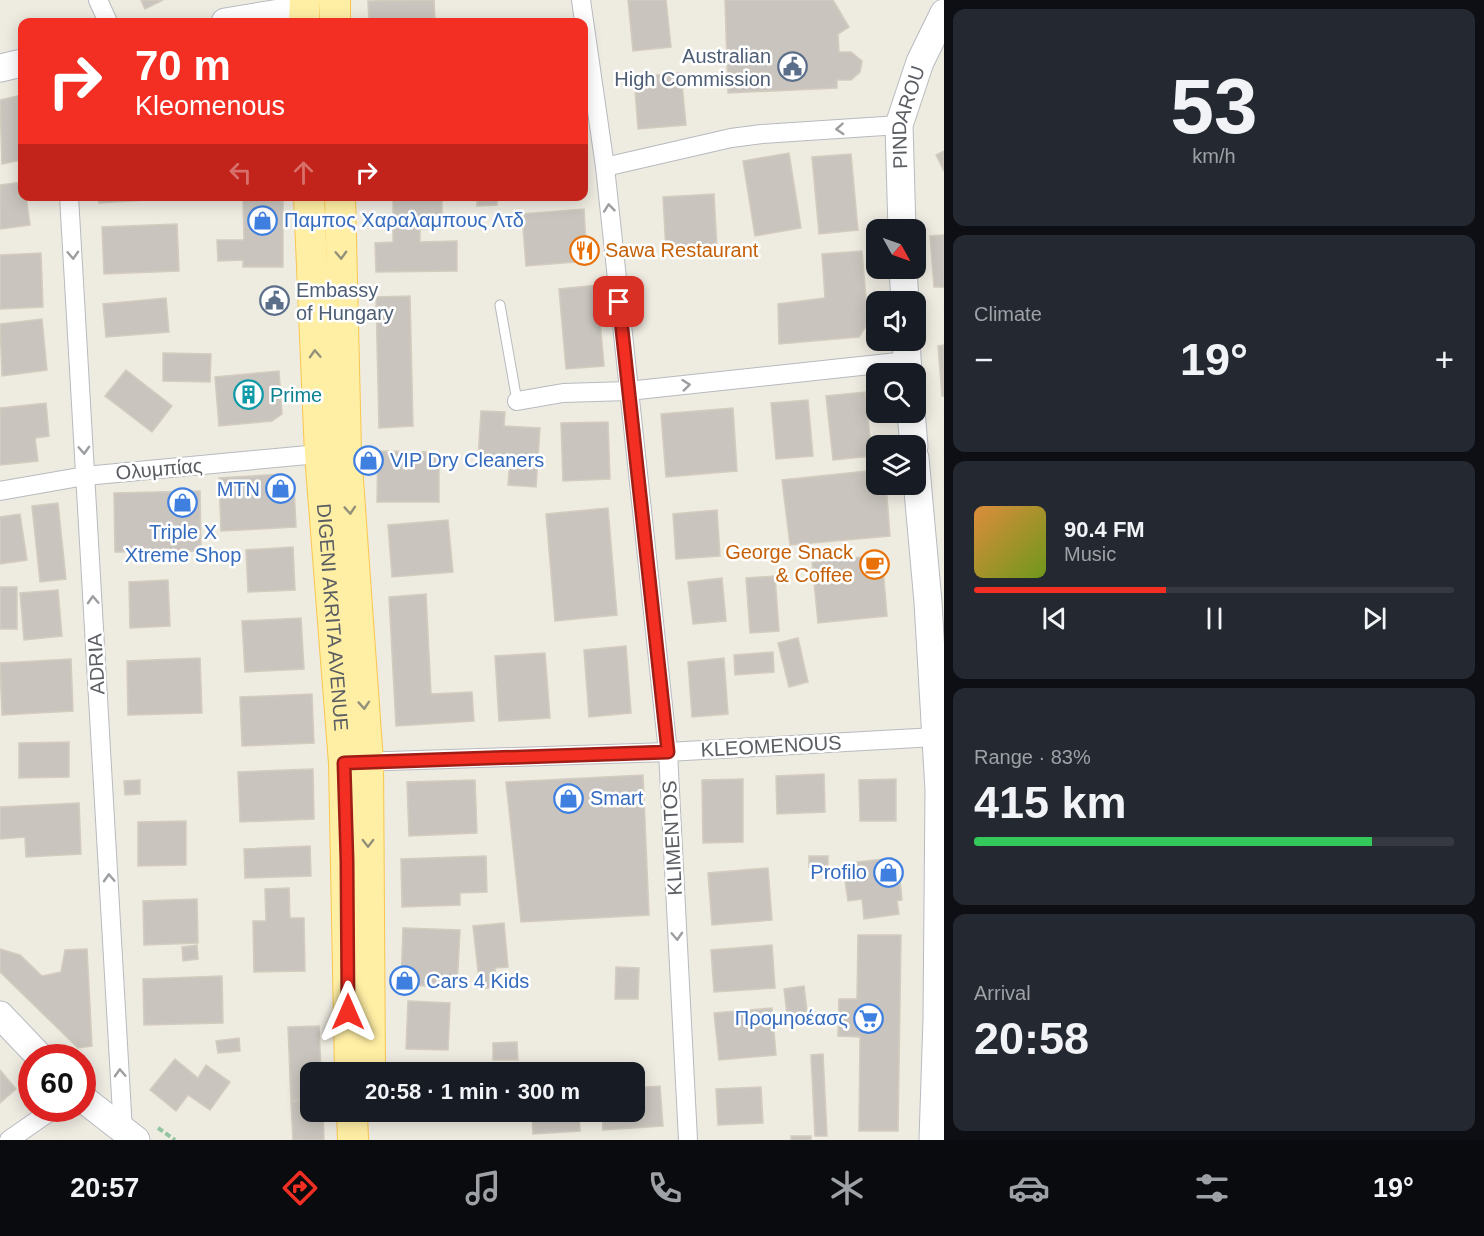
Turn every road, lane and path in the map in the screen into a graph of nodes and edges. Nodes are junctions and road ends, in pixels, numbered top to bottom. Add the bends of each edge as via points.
1 (98, 0) edge
2 (581, 0) edge
3 (335, 9) edge
4 (304, 10) edge
5 (944, 13) edge
6 (106, 18) edge
7 (251, 18) edge
8 (584, 18) edge
9 (588, 49) edge
10 (18, 64) edge
11 (0, 68) edge
12 (899, 125) junction
13 (605, 167) junction
14 (69, 201) edge
15 (309, 201) edge
16 (340, 201) edge
17 (902, 219) edge
18 (500, 305) dead end
19 (907, 358) edge
20 (628, 391) junction
21 (517, 401) joint
22 (333, 453) junction
23 (86, 476) junction
24 (0, 491) edge
25 (920, 495) edge
26 (936, 602) edge
27 (935, 737) junction
28 (668, 752) junction
29 (368, 767) junction
30 (941, 790) edge
31 (0, 1015) edge
32 (940, 1020) edge
33 (28, 1044) edge
34 (351, 1062) edge
35 (370, 1062) edge
36 (96, 1109) edge
37 (35, 1122) edge
38 (352, 1122) edge
39 (371, 1122) edge
40 (130, 1136) edge
41 (9, 1140) edge
42 (353, 1140) edge
43 (371, 1140) edge
44 (688, 1140) edge
45 (933, 1140) edge

1 - 6 street
2 - 8 street, KLIMENTOS
3 - 4 street
4 - 7 street
5 - 12 street, PINDAROU via 920,63
9 - 13 street, KLIMENTOS
10 - 11 street
12 -> 13 street via 731,138
12 - 17 street, PINDAROU
20 -> 13 street, KLIMENTOS
14 -> 23 street, ADRIA
22 -> 15 main road, DIGENI AKRITA AVENUE via 310,272
16 -> 22 main road, DIGENI AKRITA AVENUE
18 - 21 lane
20 -> 19 street
20 - 21 street via 563,393
20 - 28 street, KLIMENTOS
22 - 23 street, Ολυμπίας
22 - 29 main road, DIGENI AKRITA AVENUE
23 - 24 street, Ολυμπίας
40 -> 23 street, ADRIA
25 - 26 street
26 - 27 street
27 - 28 street, KLEOMENOUS
27 - 30 street
28 - 29 street, KLEOMENOUS
28 -> 44 street, KLIMENTOS
29 - 34 main road, DIGENI AKRITA AVENUE
29 -> 35 main road, DIGENI AKRITA AVENUE
30 - 32 street
31 - 33 street
32 - 45 street
36 - 40 street
37 - 41 street
38 - 42 main road
39 - 43 main road

